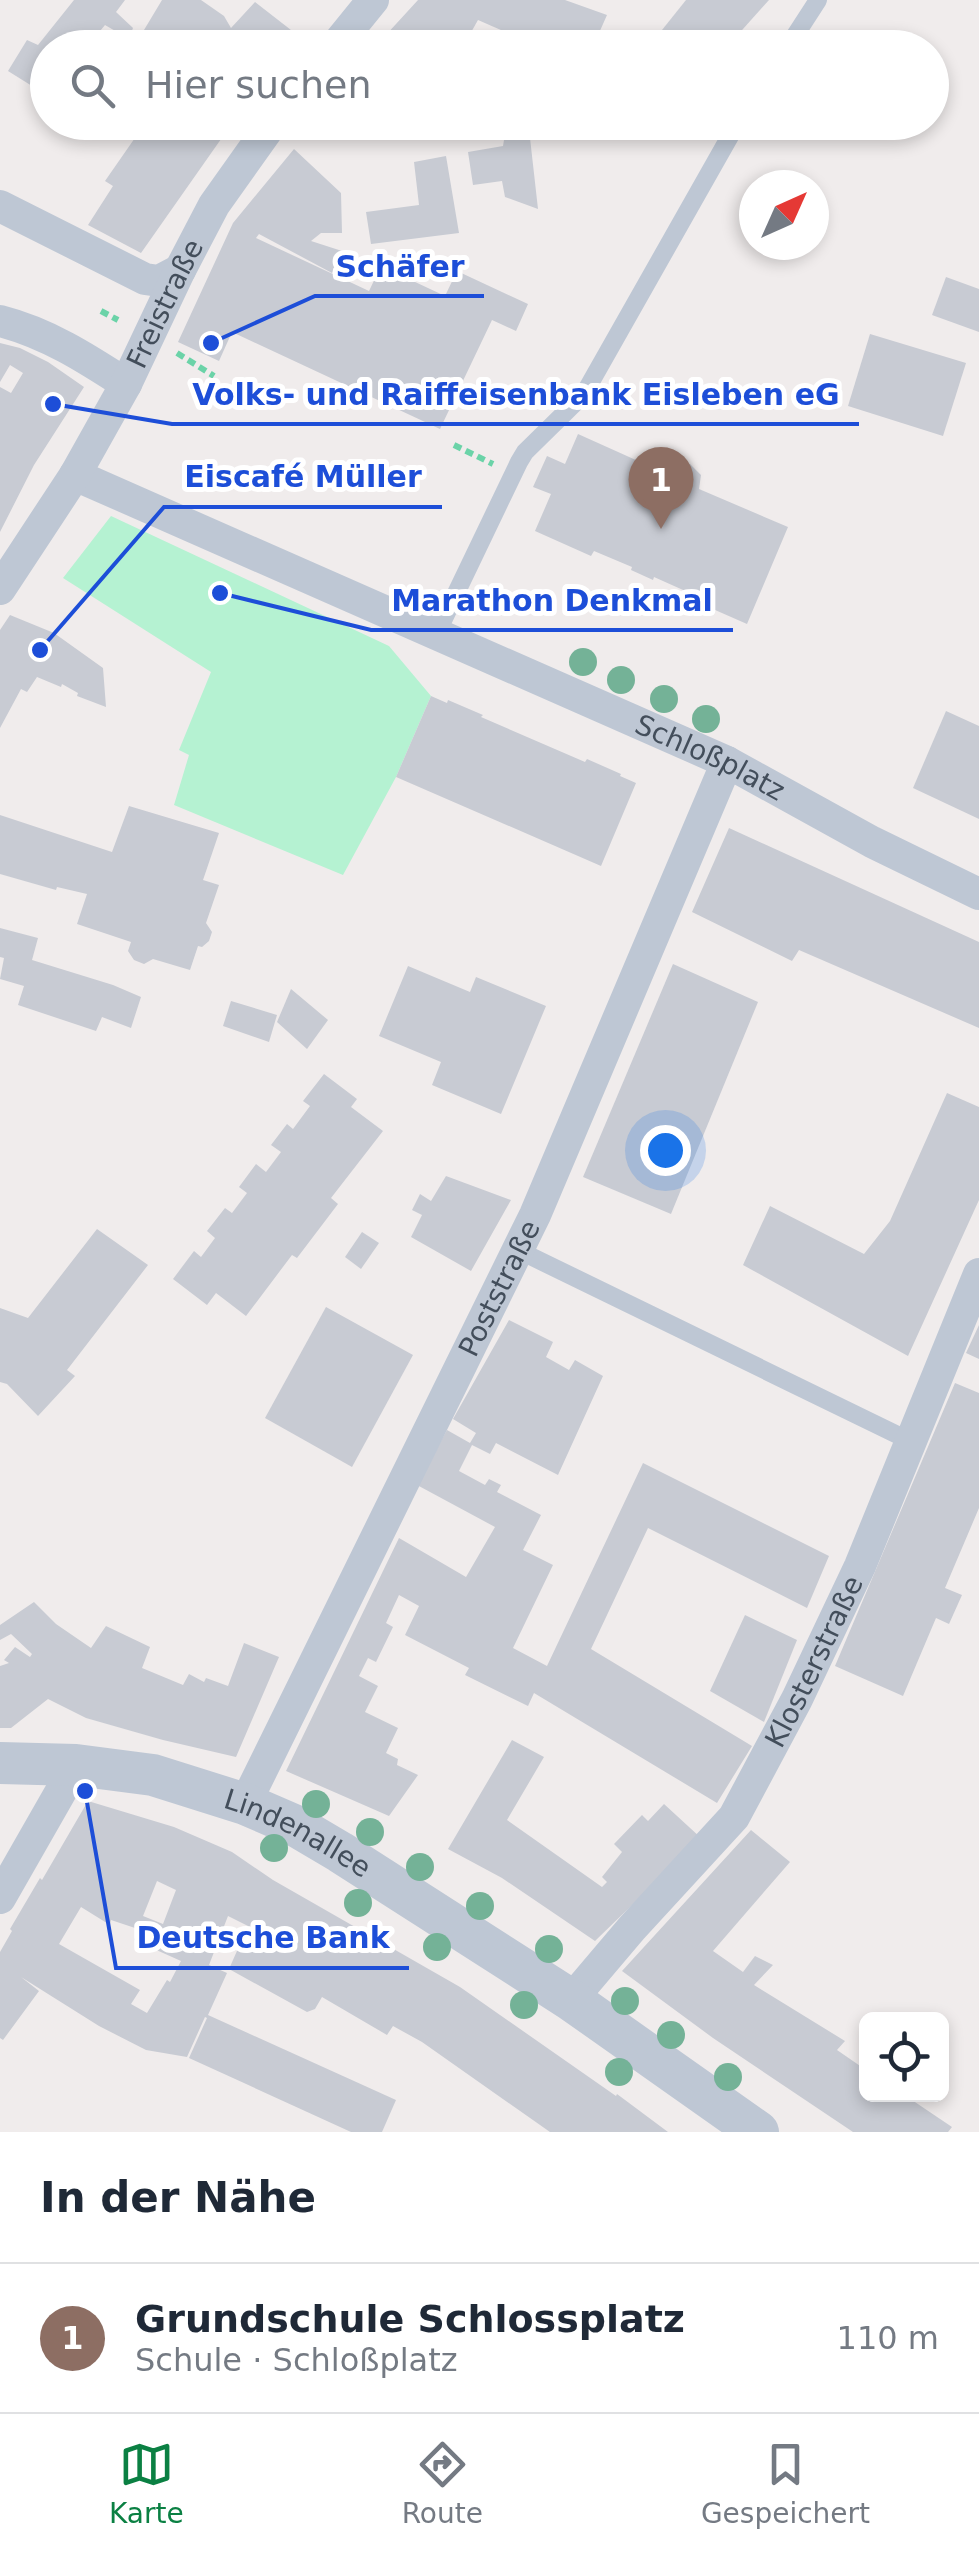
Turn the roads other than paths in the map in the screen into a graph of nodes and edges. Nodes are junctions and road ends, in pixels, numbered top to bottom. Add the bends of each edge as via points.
1 (373, 0) edge
2 (818, 0) edge
3 (349, 30) edge
4 (799, 30) edge
5 (260, 140) edge
6 (728, 140) edge
7 (0, 206) edge
8 (180, 270) junction
9 (0, 321) edge
10 (126, 384) junction
11 (75, 475) junction
12 (0, 589) edge
13 (436, 633) junction
14 (727, 762) junction
15 (979, 894) edge
16 (518, 1250) junction
17 (979, 1274) edge
18 (910, 1442) junction
19 (0, 1763) edge
20 (76, 1765) junction
21 (245, 1804) junction
22 (0, 1898) edge
23 (570, 2000) junction
24 (750, 2130) edge

1 - 3 street
2 - 4 lane
5 - 8 street, Freistraße
6 - 13 lane via 590,385 525,452
7 - 8 street via 146,279 159,282
8 - 10 street, Freistraße
9 - 10 street via 60,343
10 - 11 street, Freistraße
11 - 12 street, Freistraße
11 - 13 street, Schloßplatz
13 - 14 street, Schloßplatz
14 - 15 street, Schloßplatz
14 - 16 street, Poststraße
16 - 18 lane
16 - 21 street, Poststraße
17 - 18 street, Klosterstraße
18 - 23 street, Klosterstraße via 798,1699 734,1817
19 - 20 street, Lindenallee
20 - 21 street, Lindenallee via 153,1775
20 - 22 street
21 - 23 street, Lindenallee via 340,1852
23 - 24 street, Lindenallee

